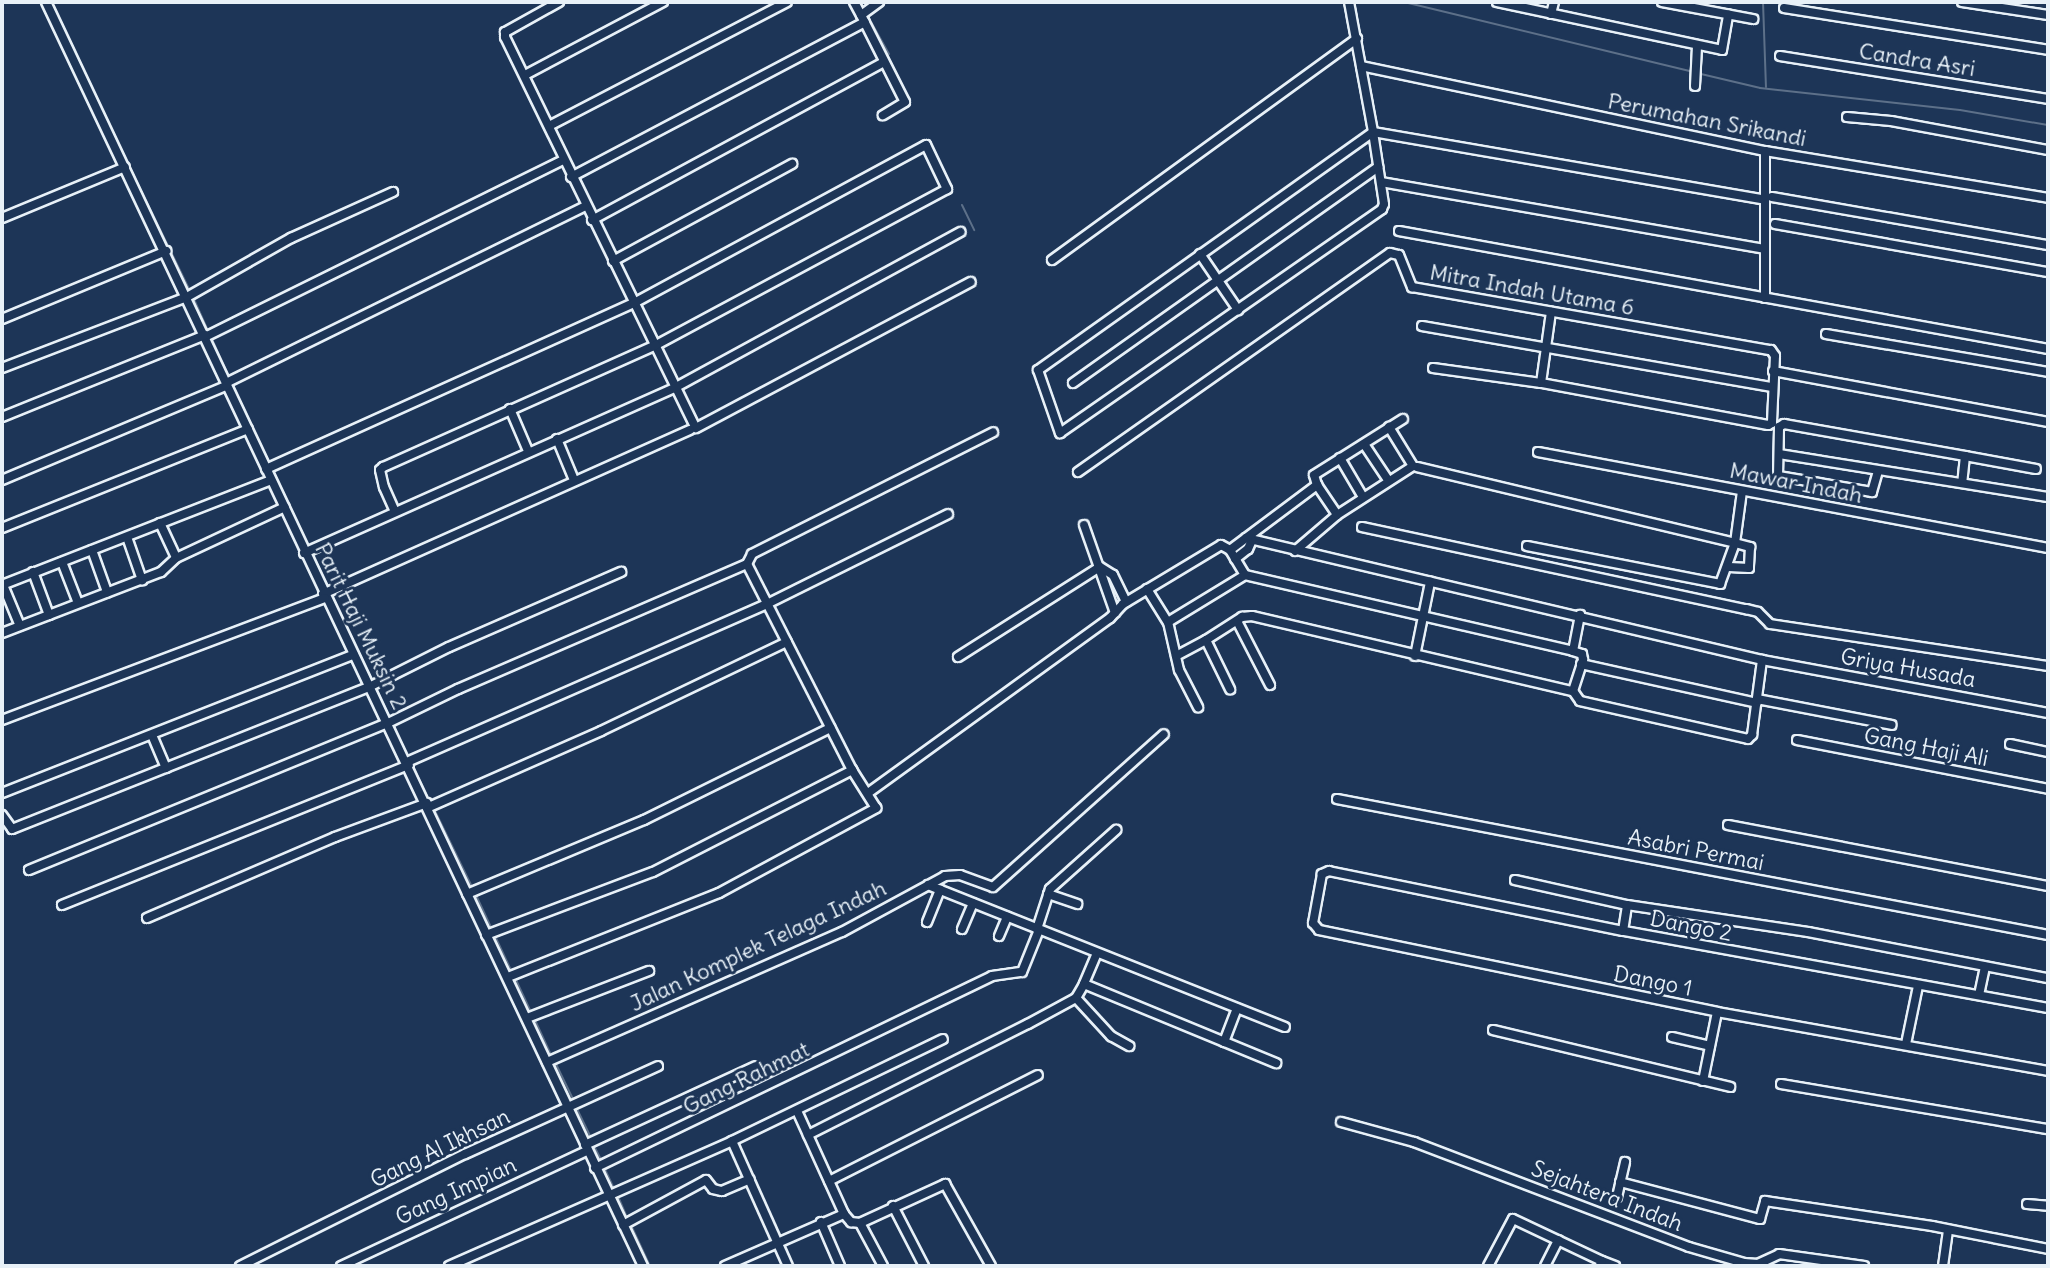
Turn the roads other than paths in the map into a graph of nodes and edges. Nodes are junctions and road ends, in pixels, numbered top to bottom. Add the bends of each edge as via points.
1 (46, 2) edge
2 (559, 2) edge
3 (663, 2) edge
4 (787, 2) edge
5 (854, 2) edge
6 (879, 2) edge
7 (1349, 2) edge
8 (1497, 2) edge
9 (1554, 2) edge
10 (1662, 2) edge
11 (1962, 2) edge
12 (1784, 8) dead end
13 (1551, 14) junction
14 (864, 15) junction
15 (1728, 15) junction
16 (2048, 15) edge
17 (1753, 19) dead end
18 (1357, 38) junction
19 (1697, 46) junction
20 (2048, 50) edge
21 (1780, 56) dead end
22 (884, 62) junction
23 (1361, 66) junction
24 (525, 75) junction
25 (1695, 86) dead end
26 (2048, 99) edge
27 (883, 115) dead end
28 (1847, 117) dead end
29 (549, 126) junction
30 (1373, 132) junction
31 (2048, 150) edge
32 (1765, 151) junction
33 (563, 160) junction
34 (792, 164) dead end
35 (125, 167) junction
36 (1378, 167) junction
37 (571, 177) junction
38 (1381, 182) junction
39 (393, 192) dead end
40 (1768, 198) junction
41 (2048, 198) edge
42 (585, 206) junction
43 (2, 218) edge
44 (592, 220) junction
45 (1775, 224) dead end
46 (1399, 231) dead end
47 (960, 232) dead end
48 (2048, 245) edge
49 (1764, 249) junction
50 (166, 251) junction
51 (1200, 254) junction
52 (1052, 260) dead end
53 (613, 261) junction
54 (2048, 272) edge
55 (1218, 281) junction
56 (971, 282) dead end
57 (187, 297) junction
58 (1765, 298) junction
59 (634, 303) junction
60 (1238, 310) junction
61 (1551, 312) junction
62 (2, 319) edge
63 (1422, 326) dead end
64 (1826, 334) dead end
65 (205, 336) junction
66 (656, 345) junction
67 (1548, 348) junction
68 (2048, 349) edge
69 (2, 368) edge
70 (1433, 368) dead end
71 (1773, 371) junction
72 (2048, 372) edge
73 (230, 382) junction
74 (1073, 383) dead end
75 (1541, 383) junction
76 (676, 387) junction
77 (1771, 387) junction
78 (510, 409) junction
79 (2, 417) edge
80 (1403, 419) dead end
81 (2048, 422) edge
82 (1389, 427) junction
83 (248, 429) junction
84 (690, 430) dead end
85 (993, 432) dead end
86 (557, 439) junction
87 (1364, 444) junction
88 (528, 451) junction
89 (1538, 452) dead end
90 (1779, 454) junction
91 (1965, 456) junction
92 (1340, 458) junction
93 (1417, 467) dead end
94 (266, 469) junction
95 (2036, 469) dead end
96 (1878, 471) junction
97 (1078, 472) dead end
98 (2, 480) edge
99 (271, 480) junction
100 (574, 480) junction
101 (1388, 480) junction
102 (1962, 483) junction
103 (1317, 485) junction
104 (1742, 491) junction
105 (1363, 497) junction
106 (2048, 497) edge
107 (285, 507) junction
108 (395, 512) junction
109 (948, 514) dead end
110 (1337, 515) junction
111 (160, 523) junction
112 (1084, 525) dead end
113 (1362, 527) dead end
114 (2, 528) edge
115 (127, 537) junction
116 (1249, 539) junction
117 (1735, 543) junction
118 (1527, 546) dead end
119 (2048, 548) edge
120 (92, 550) junction
121 (1230, 550) junction
122 (1299, 552) junction
123 (304, 553) junction
124 (176, 558) junction
125 (1235, 559) junction
126 (62, 562) junction
127 (747, 564) junction
128 (1729, 567) junction
129 (1104, 568) junction
130 (33, 572) junction
131 (621, 572) dead end
132 (1245, 575) junction
133 (142, 580) junction
134 (1430, 582) junction
135 (2, 585) edge
136 (1147, 589) junction
137 (107, 592) junction
138 (324, 596) junction
139 (1126, 602) junction
140 (78, 603) junction
141 (767, 604) junction
142 (1115, 613) junction
143 (49, 615) junction
144 (1580, 615) junction
145 (1423, 618) junction
146 (1237, 621) junction
147 (1168, 622) junction
148 (20, 626) junction
149 (2, 633) edge
150 (1206, 640) junction
151 (787, 642) junction
152 (1573, 651) junction
153 (354, 654) junction
154 (1176, 656) junction
155 (1415, 656) junction
156 (958, 657) dead end
157 (1762, 660) junction
158 (1581, 664) junction
159 (2048, 666) edge
160 (1270, 685) dead end
161 (369, 687) junction
162 (1230, 689) dead end
163 (1573, 691) junction
164 (1757, 701) junction
165 (1198, 707) dead end
166 (2048, 713) edge
167 (2, 720) edge
168 (388, 723) junction
169 (1892, 725) dead end
170 (830, 728) junction
171 (1164, 734) dead end
172 (152, 735) junction
173 (1797, 740) dead end
174 (2010, 744) dead end
175 (2048, 752) edge
176 (408, 764) junction
177 (166, 768) junction
178 (852, 770) junction
179 (2048, 789) edge
180 (2, 793) edge
181 (868, 793) junction
182 (1337, 799) dead end
183 (428, 805) junction
184 (2, 815) edge
185 (1728, 825) dead end
186 (1116, 830) dead end
187 (29, 870) dead end
188 (1329, 871) joint
189 (1515, 880) dead end
190 (928, 885) junction
191 (2048, 886) edge
192 (940, 890) junction
193 (467, 894) junction
194 (1048, 894) junction
195 (973, 903) junction
196 (1077, 904) dead end
197 (62, 905) dead end
198 (1627, 905) junction
199 (1007, 917) junction
200 (147, 918) dead end
201 (927, 922) dead end
202 (962, 929) dead end
203 (1038, 929) junction
204 (1623, 931) junction
205 (486, 935) junction
206 (2048, 935) edge
207 (999, 936) dead end
208 (1097, 953) junction
209 (1985, 967) junction
210 (649, 971) dead end
211 (508, 977) junction
212 (2048, 978) edge
213 (1084, 984) junction
214 (1918, 986) junction
215 (1979, 995) junction
216 (1076, 998) junction
217 (1237, 1008) junction
218 (2048, 1008) edge
219 (1717, 1012) junction
220 (527, 1018) junction
221 (1285, 1027) dead end
222 (1493, 1030) dead end
223 (1672, 1037) dead end
224 (943, 1039) dead end
225 (1224, 1042) junction
226 (1906, 1044) junction
227 (1129, 1046) dead end
228 (1710, 1046) junction
229 (552, 1060) junction
230 (1276, 1063) dead end
231 (658, 1066) dead end
232 (756, 1066) dead end
233 (2048, 1071) edge
234 (1038, 1075) dead end
235 (1703, 1081) junction
236 (1781, 1084) dead end
237 (1730, 1087) dead end
238 (568, 1107) junction
239 (797, 1111) junction
240 (1341, 1122) dead end
241 (2048, 1129) edge
242 (808, 1135) junction
243 (732, 1141) junction
244 (586, 1148) junction
245 (1625, 1162) dead end
246 (595, 1168) junction
247 (750, 1179) junction
248 (829, 1181) junction
249 (1620, 1182) junction
250 (609, 1196) junction
251 (1617, 1197) dead end
252 (2027, 1204) dead end
253 (893, 1206) junction
254 (2048, 1206) edge
255 (844, 1214) junction
256 (821, 1222) junction
257 (628, 1223) junction
258 (860, 1223) junction
259 (1948, 1230) junction
260 (1558, 1240) junction
261 (778, 1242) junction
262 (2048, 1249) edge
263 (1601, 1264) edge
264 (240, 1266) edge
265 (341, 1266) edge
266 (449, 1266) edge
267 (643, 1266) edge
268 (725, 1266) edge
269 (788, 1266) edge
270 (840, 1266) edge
271 (883, 1266) edge
272 (924, 1266) edge
273 (991, 1266) edge
274 (1488, 1266) edge
275 (1545, 1266) edge
276 (1615, 1266) edge
277 (1864, 1266) edge
278 (1943, 1266) edge

1 - 35 street, Parit Haji Muksin 2
2 - 24 street via 505,32
3 - 24 street
4 - 29 street
5 - 14 street
6 - 14 street
7 - 18 street
8 - 13 street
9 - 13 street
10 - 15 street
11 - 16 street
12 - 20 street
13 - 19 street
14 - 22 street
14 - 37 street
15 - 17 street
15 - 19 street via 1722,50
18 - 23 street
18 - 52 street
19 - 25 street
21 - 26 street, Candra Asri
22 - 27 street via 905,102
22 - 44 street
23 - 30 street
23 - 32 street, Perumahan Srikandi
24 - 29 street
28 - 31 street
29 - 33 street
30 - 36 street
30 - 40 street
30 - 51 street
32 - 40 street
32 - 41 street, Perumahan Srikandi
33 - 37 street
33 - 65 street
34 - 53 street
35 - 43 street
35 - 50 street, Parit Haji Muksin 2
36 - 38 street
36 - 55 street
37 - 42 street
38 - 49 street
38 - 60 street via 1382,209
39 - 57 street via 291,238
40 - 48 street
40 - 49 street
42 - 44 street
42 - 73 street
44 - 53 street
45 - 54 street
46 - 58 street
47 - 76 street
49 - 58 street
50 - 57 street, Parit Haji Muksin 2
50 - 62 street
51 - 55 street
51 - 60 street via 1038,370 1060,433
53 - 59 street
55 - 60 street
55 - 74 street
56 - 76 street via 696,428
57 - 65 street, Parit Haji Muksin 2
57 - 69 street
58 - 68 street
59 - 66 street
59 - 66 street via 921,145 926,145 949,186
59 - 94 street
61 - 67 street
61 - 71 street, Mitra Indah Utama 6 via 1771,350
61 - 97 street, Mitra Indah Utama 6 via 1412,287 1399,255 1390,253
63 - 67 street
64 - 72 street
65 - 73 street, Parit Haji Muksin 2
65 - 79 street
66 - 76 street
66 - 78 street
67 - 75 street
67 - 77 street
70 - 75 street
71 - 77 street
71 - 81 street
73 - 83 street, Parit Haji Muksin 2
73 - 98 street
75 - 77 street via 1768,425
76 - 86 street
78 - 88 street
78 - 108 street via 380,470
80 - 82 street
82 - 87 street
82 - 101 street via 1413,466
83 - 94 street, Parit Haji Muksin 2
83 - 114 street
84 - 100 street
85 - 127 street via 752,554
86 - 88 street
86 - 100 street
87 - 92 street
87 - 101 street
88 - 108 street
89 - 104 street, Mawar Indah
90 - 91 street via 1779,427 1784,424
90 - 96 street
90 - 96 street via 1778,476 1870,492
91 - 95 street
91 - 102 street
92 - 103 street via 1314,475
92 - 105 street
93 - 117 street
94 - 99 street, Parit Haji Muksin 2
96 - 102 street
99 - 107 street, Parit Haji Muksin 2
99 - 111 street
100 - 138 street
101 - 105 street
102 - 106 street
103 - 110 street
103 - 116 street
104 - 117 street
104 - 119 street, Mawar Indah
105 - 110 street
107 - 123 street, Parit Haji Muksin 2
107 - 124 street
108 - 123 street
109 - 141 street
110 - 122 street
111 - 115 street
111 - 124 street
112 - 129 street
113 - 159 street via 1746,609 1770,624
115 - 120 street
115 - 133 street
116 - 121 street
116 - 122 street, Griya Husada
116 - 125 street via 1248,549
117 - 128 street
117 - 128 street via 1751,548 1751,565 1746,570
118 - 128 street via 1720,584
120 - 126 street
120 - 137 street
121 - 125 street
121 - 136 street via 1221,545
122 - 134 street, Griya Husada
123 - 138 street, Parit Haji Muksin 2
124 - 133 street
125 - 132 street
126 - 130 street
126 - 140 street
127 - 141 street
127 - 168 street
129 - 139 street
129 - 142 street
129 - 156 street
130 - 135 street
130 - 143 street
131 - 161 street
132 - 145 street
132 - 147 street
133 - 137 street
134 - 144 street, Griya Husada
134 - 145 street
135 - 148 street
136 - 139 street
136 - 147 street
137 - 140 street
138 - 153 street, Parit Haji Muksin 2
138 - 167 street
139 - 142 street
140 - 143 street
141 - 151 street
141 - 176 street
142 - 181 street
143 - 148 street
144 - 152 street
144 - 157 street, Griya Husada
145 - 152 street
145 - 155 street
146 - 150 street
146 - 155 street via 1248,615
146 - 160 street
147 - 154 street
148 - 149 street
150 - 154 street
150 - 162 street
151 - 170 street
151 - 183 street via 601,731
152 - 158 street via 1582,654
153 - 161 street, Parit Haji Muksin 2
153 - 172 street
154 - 165 street
155 - 163 street
157 - 164 street
157 - 166 street, Griya Husada
158 - 163 street
158 - 164 street
161 - 168 street, Parit Haji Muksin 2
161 - 177 street
163 - 164 street via 1580,701 1748,739
164 - 169 street
168 - 176 street, Parit Haji Muksin 2
168 - 187 street
170 - 178 street
170 - 193 street via 634,825
171 - 190 street, Jalan Komplek Telaga Indah via 996,885 986,887 954,874
172 - 177 street
172 - 180 street
173 - 179 street, Gang Haji Ali
174 - 175 street
176 - 183 street, Parit Haji Muksin 2
176 - 197 street
177 - 184 street via 12,829
178 - 181 street
178 - 205 street via 663,867
181 - 211 street via 874,810 745,880
182 - 206 street, Asabri Permai
183 - 193 street, Parit Haji Muksin 2
183 - 200 street via 335,837
185 - 191 street
186 - 194 street
188 - 204 street, Dango 2
188 - 219 street, Dango 1 via 1322,874 1313,923 1317,930
189 - 198 street
190 - 192 street
190 - 229 street, Jalan Komplek Telaga Indah via 828,938
192 - 195 street
192 - 201 street
193 - 205 street, Parit Haji Muksin 2
194 - 196 street
194 - 203 street
195 - 199 street
195 - 202 street
198 - 204 street
198 - 209 street via 1808,932
199 - 203 street
199 - 207 street
203 - 208 street
203 - 246 street, Gang Rahmat via 1022,972 992,976
204 - 214 street, Dango 2
205 - 211 street, Parit Haji Muksin 2
208 - 213 street
208 - 217 street
209 - 212 street
209 - 215 street
210 - 220 street
211 - 220 street, Parit Haji Muksin 2
213 - 216 street
213 - 225 street
214 - 215 street, Dango 2
214 - 226 street
215 - 218 street, Dango 2
216 - 227 street via 1111,1036
216 - 242 street
217 - 221 street
217 - 225 street
219 - 226 street, Dango 1
219 - 228 street
220 - 229 street, Parit Haji Muksin 2
222 - 235 street
223 - 228 street
224 - 239 street
225 - 230 street
226 - 233 street, Dango 1
228 - 235 street
229 - 238 street, Parit Haji Muksin 2
231 - 238 street, Gang Al Ikhsan
232 - 244 street, Gang Impian
234 - 248 street
235 - 237 street
236 - 241 street
238 - 244 street, Parit Haji Muksin 2
238 - 264 street, Gang Al Ikhsan
239 - 242 street
239 - 243 street
240 - 277 street, Sejahtera Indah via 1414,1142 1744,1263 1758,1264 1779,1254
242 - 248 street
243 - 247 street
243 - 250 street
244 - 246 street, Parit Haji Muksin 2
244 - 265 street, Gang Impian
245 - 249 street
246 - 250 street, Parit Haji Muksin 2
247 - 257 street via 722,1191 706,1180
247 - 261 street
248 - 255 street
249 - 251 street
249 - 259 street via 1760,1219 1765,1201
250 - 257 street, Parit Haji Muksin 2
250 - 266 street
252 - 254 street
253 - 258 street
253 - 272 street
253 - 273 street via 947,1184
255 - 256 street
255 - 258 street
256 - 261 street
256 - 270 street
257 - 267 street, Parit Haji Muksin 2
258 - 271 street
259 - 262 street
259 - 278 street
260 - 263 street
260 - 274 street via 1513,1219
260 - 275 street
261 - 268 street
261 - 269 street
263 - 276 street

